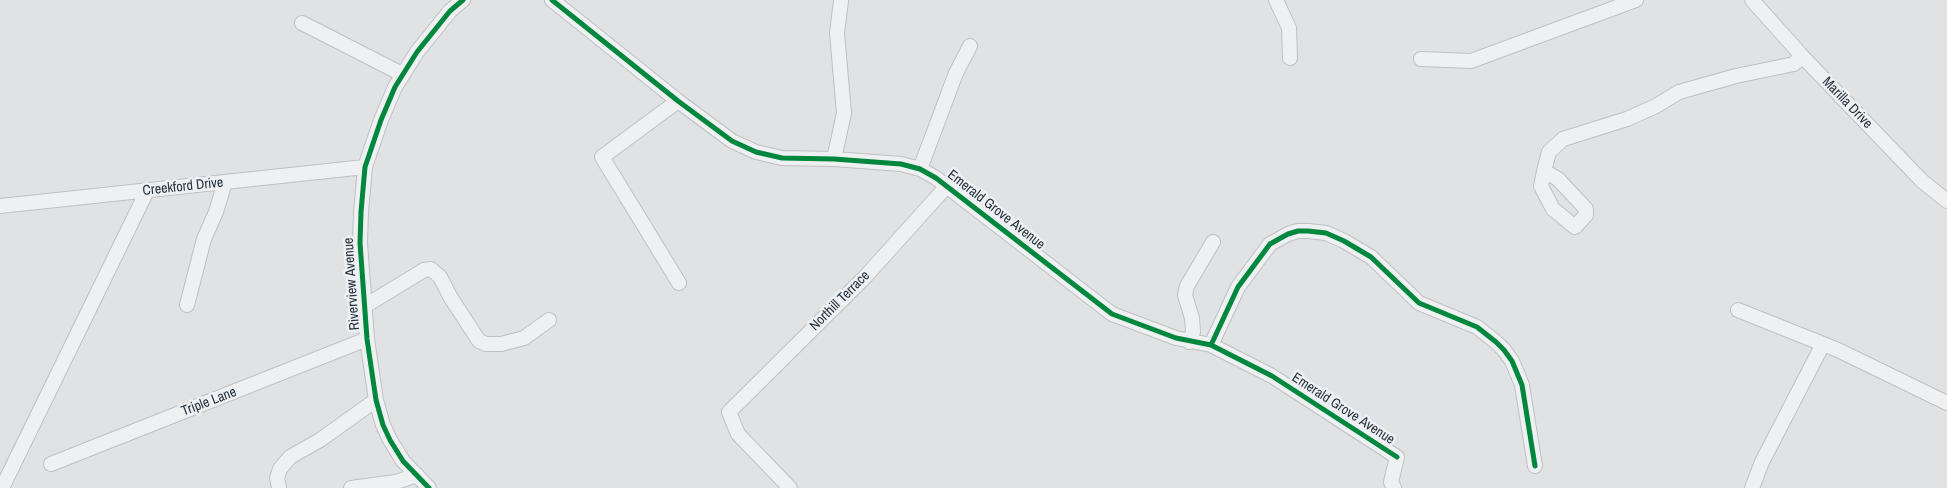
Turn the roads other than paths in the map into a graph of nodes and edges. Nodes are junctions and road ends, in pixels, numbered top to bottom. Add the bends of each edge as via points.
1 (463, 0) edge
2 (552, 0) edge
3 (1276, 0) edge
4 (1636, 0) edge
5 (1752, 0) edge
6 (842, 1) edge
7 (302, 23) dead end
8 (970, 46) dead end
9 (1802, 56) junction
10 (1290, 58) dead end
11 (1421, 59) dead end
12 (402, 74) junction
13 (678, 101) junction
14 (834, 159) junction
15 (365, 167) junction
16 (920, 169) junction
17 (1544, 171) dead end
18 (224, 182) junction
19 (947, 186) junction
20 (147, 191) junction
21 (1947, 201) edge
22 (0, 206) edge
23 (1213, 242) dead end
24 (678, 283) dead end
25 (187, 305) dead end
26 (365, 306) junction
27 (1738, 310) dead end
28 (549, 320) dead end
29 (367, 339) junction
30 (1189, 342) junction
31 (1823, 344) junction
32 (1211, 345) junction
33 (376, 400) junction
34 (1947, 403) edge
35 (50, 464) dead end
36 (1536, 466) dead end
37 (417, 475) junction
38 (2, 488) edge
39 (279, 488) edge
40 (351, 488) edge
41 (429, 488) edge
42 (790, 488) edge
43 (1394, 488) edge
44 (1752, 488) edge

1 - 12 street, Riverview Avenue via 430,35
2 - 13 street, Emerald Grove Avenue
3 - 10 street via 1289,28
4 - 11 street via 1471,61
5 - 9 street, Marilla Drive
6 - 14 street via 836,33 844,113
7 - 12 street
8 - 16 street via 956,73
9 - 17 street via 1794,64 1679,92 1627,119 1564,139 1549,152
9 - 21 street, Marilla Drive via 1922,182
12 - 15 street, Riverview Avenue via 380,120
13 - 14 street, Emerald Grove Avenue via 732,140 756,152 782,158
13 - 24 street via 602,157
14 - 16 street, Emerald Grove Avenue via 901,164
15 - 18 street, Creekford Drive
15 - 26 street, Riverview Avenue via 360,243
16 - 19 street, Emerald Grove Avenue
18 - 20 street, Creekford Drive
18 - 25 street via 202,246
19 - 30 street, Emerald Grove Avenue via 1112,314
19 - 42 street, Northill Terrace via 865,277 729,412 738,434
20 - 22 street, Creekford Drive
20 - 38 street
23 - 30 street via 1187,286 1185,295 1193,332
26 - 28 street via 424,270 431,269 440,276 479,341 501,344 524,338
26 - 29 street, Riverview Avenue
27 - 31 street
29 - 33 street, Riverview Avenue
29 - 35 street, Triple Lane
30 - 32 street, Emerald Grove Avenue
31 - 34 street
31 - 44 street via 1762,462
32 - 36 street via 1238,287 1270,244 1298,232 1326,233 1371,257 1419,303 1477,328 1504,350 1522,385
32 - 43 street, Emerald Grove Avenue via 1272,376 1397,457 1391,482
33 - 37 street, Riverview Avenue via 390,440 403,461
33 - 39 street via 290,457 280,469 277,478
37 - 40 street via 396,482
37 - 41 street, Riverview Avenue

